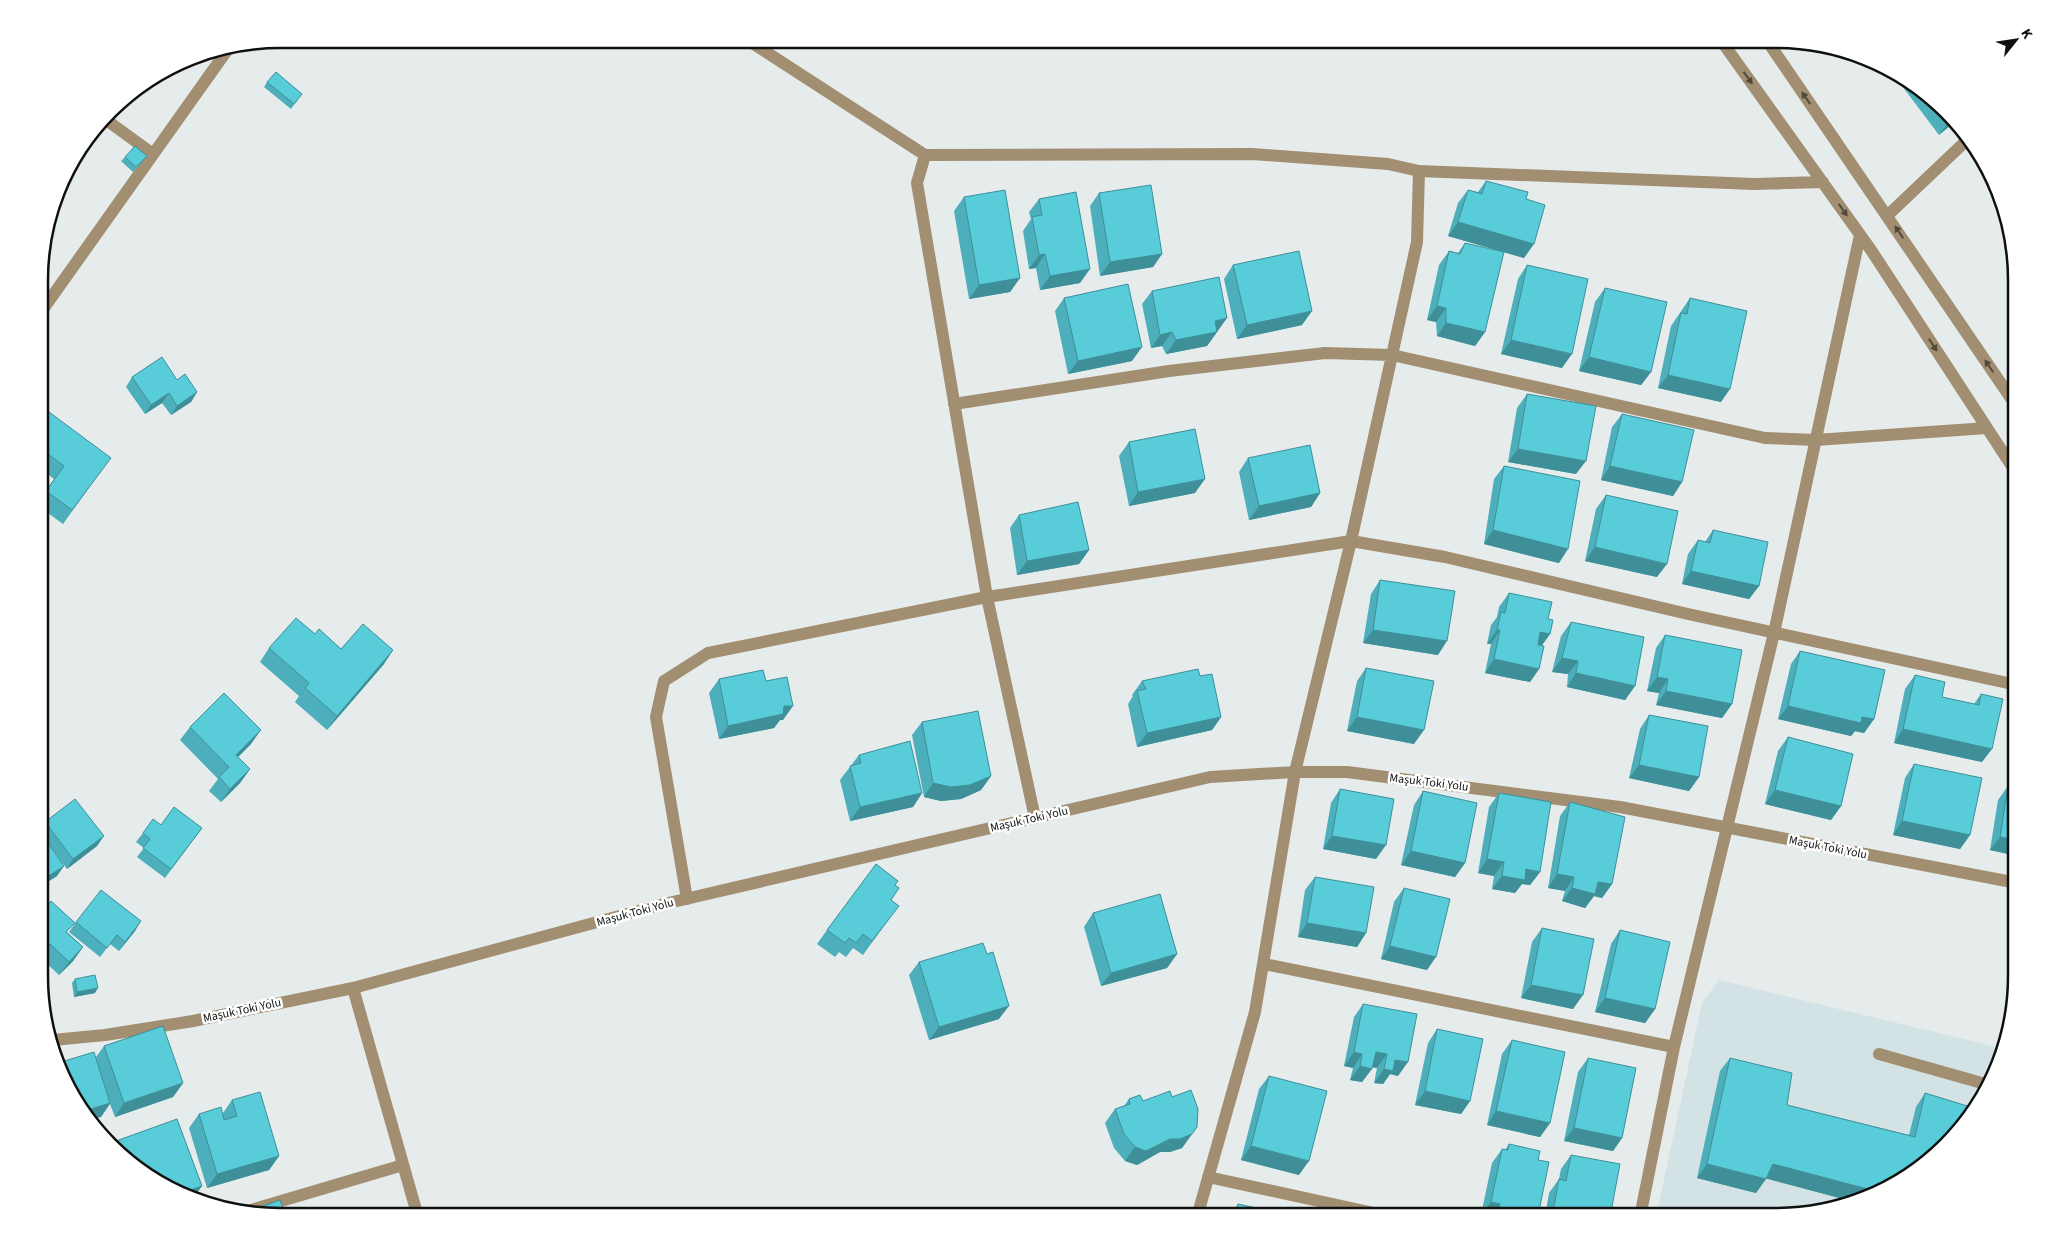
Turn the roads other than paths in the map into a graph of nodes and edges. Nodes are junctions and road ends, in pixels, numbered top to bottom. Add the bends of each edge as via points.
1 (760, 48) edge
2 (1726, 48) edge
3 (1772, 48) edge
4 (224, 54) edge
5 (110, 122) edge
6 (1964, 143) edge
7 (153, 154) junction
8 (925, 155) junction
9 (1419, 171) junction
10 (1823, 182) junction
11 (1888, 215) junction
12 (1860, 235) junction
13 (48, 302) edge
14 (1392, 355) junction
15 (2008, 394) edge
16 (954, 404) junction
17 (1987, 428) junction
18 (1816, 440) junction
19 (2008, 460) edge
20 (1350, 541) junction
21 (987, 597) junction
22 (1774, 633) junction
23 (2008, 683) edge
24 (1295, 772) junction
25 (1035, 818) junction
26 (1728, 828) junction
27 (2008, 881) edge
28 (686, 898) junction
29 (1264, 964) junction
30 (353, 988) junction
31 (56, 1040) edge
32 (1674, 1047) junction
33 (1879, 1054) dead end
34 (1982, 1083) edge
35 (403, 1165) junction
36 (1208, 1177) junction
37 (259, 1208) edge
38 (415, 1208) edge
39 (1199, 1208) edge
40 (1351, 1208) edge
41 (1642, 1208) edge

1 - 8 street
2 -> 10 street
11 -> 3 street
4 - 7 street
5 - 7 street
6 - 11 street
7 - 13 street
8 - 9 street via 1252,154 1388,164
8 - 16 street via 917,183
9 - 10 street via 1754,184
9 - 14 street via 1417,242
10 -> 12 street
15 -> 11 street
12 -> 17 street
12 - 18 street
14 - 16 street via 1326,353 1169,371
14 - 18 street via 1765,438
14 - 20 street
16 - 21 street
17 - 18 street
17 - 19 street
18 - 22 street
20 - 21 street
20 - 22 street via 1445,557
20 - 24 street
21 - 25 street
21 - 28 street via 708,653 664,681 656,717
22 - 23 street
22 - 26 street
24 - 25 street, Maşuk Toki Yolu via 1210,777
24 - 26 street, Maşuk Toki Yolu via 1347,772 1620,807
24 - 29 street
25 - 28 street, Maşuk Toki Yolu
26 - 27 street, Maşuk Toki Yolu
26 - 32 street
28 - 30 street, Maşuk Toki Yolu
29 - 32 street
29 - 36 street via 1255,1012
30 - 31 street, Maşuk Toki Yolu via 193,1021
30 - 35 street
32 - 41 street
33 - 34 street
35 - 37 street
35 - 38 street
36 - 39 street
36 - 40 street

